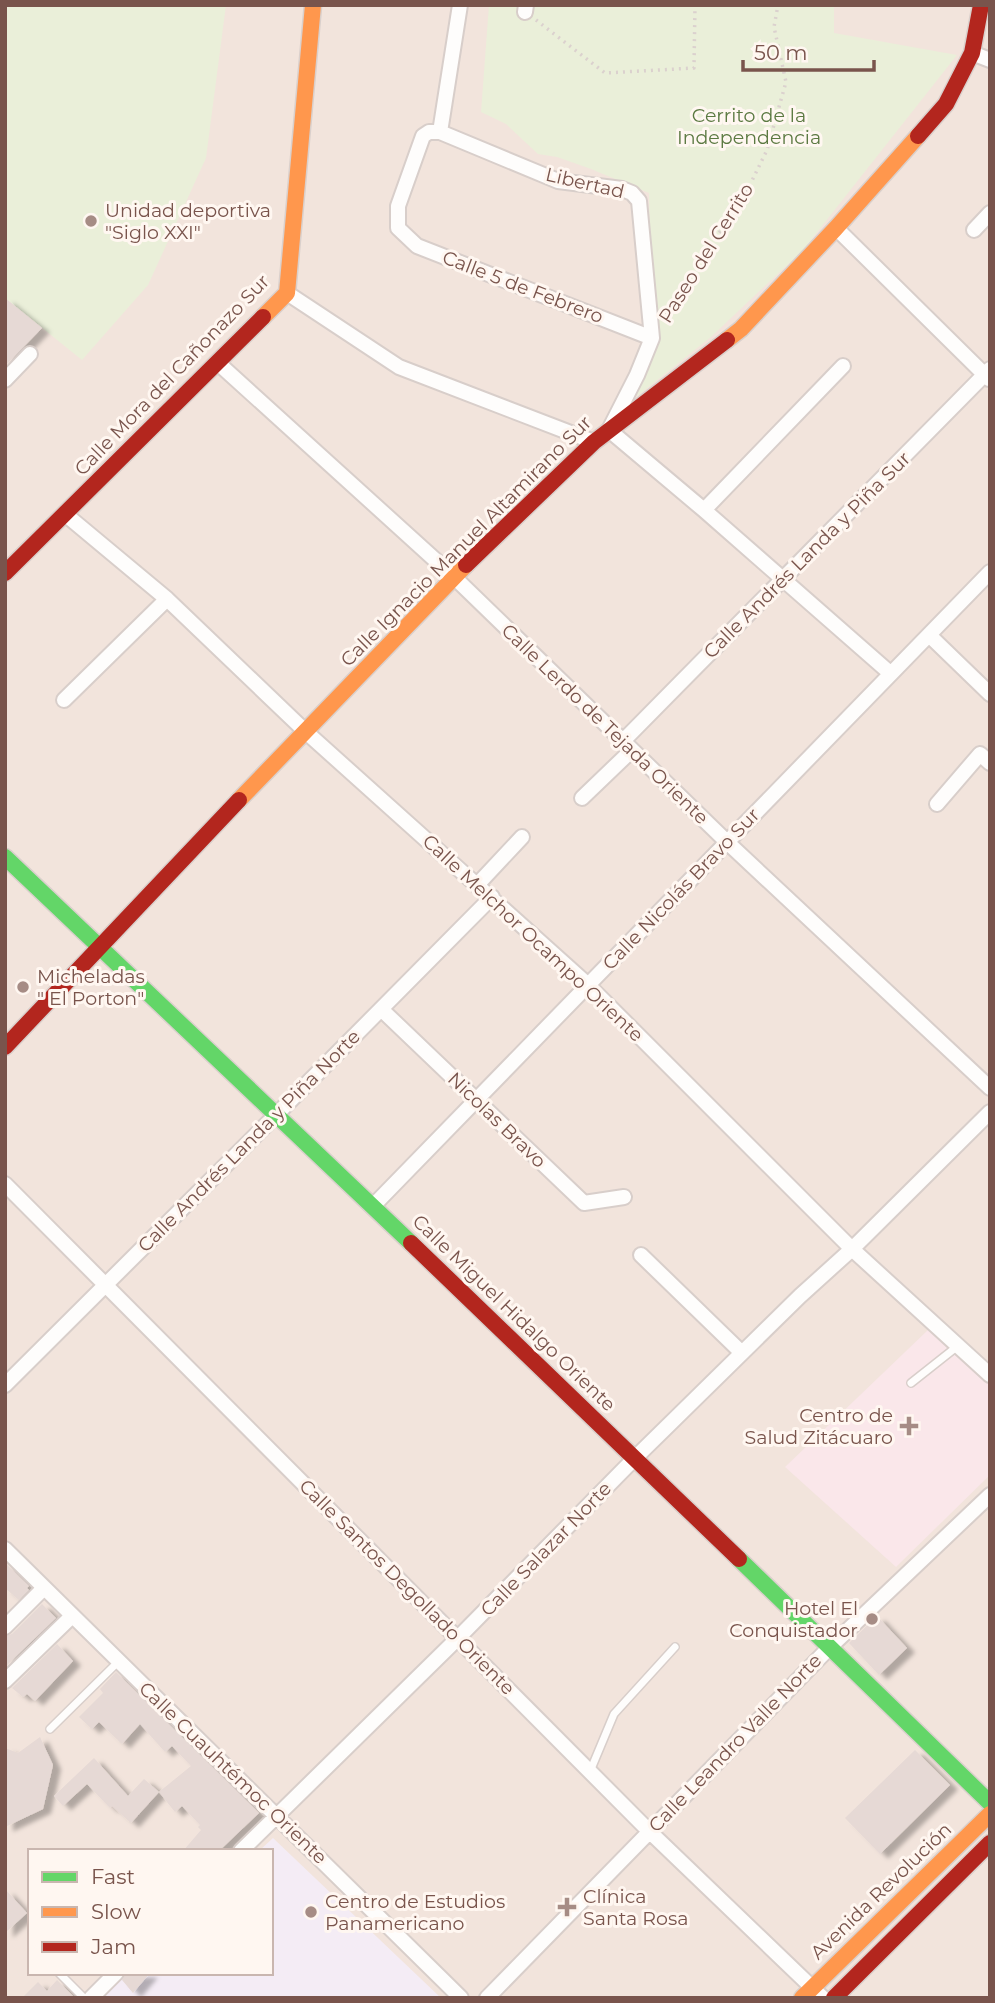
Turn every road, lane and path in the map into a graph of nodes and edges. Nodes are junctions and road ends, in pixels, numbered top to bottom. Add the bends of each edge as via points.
1 (313, 5) edge
2 (460, 5) edge
3 (695, 5) edge
4 (778, 5) edge
5 (981, 5) edge
6 (526, 9) edge
7 (972, 53) junction
8 (990, 60) edge
9 (440, 132) junction
10 (990, 213) edge
11 (836, 228) junction
12 (974, 230) dead end
13 (287, 293) junction
14 (652, 338) junction
15 (30, 354) dead end
16 (218, 363) junction
17 (843, 366) dead end
18 (988, 375) edge
19 (5, 380) edge
20 (609, 430) junction
21 (594, 442) junction
22 (704, 510) junction
23 (65, 514) junction
24 (990, 572) edge
25 (5, 573) edge
26 (454, 577) junction
27 (783, 580) junction
28 (167, 599) junction
29 (929, 635) junction
30 (890, 673) junction
31 (990, 694) edge
32 (64, 701) dead end
33 (305, 731) junction
34 (628, 745) junction
35 (990, 763) edge
36 (582, 798) dead end
37 (937, 804) dead end
38 (522, 837) dead end
39 (727, 842) junction
40 (5, 857) edge
41 (478, 884) junction
42 (492, 897) junction
43 (101, 947) junction
44 (588, 985) junction
45 (381, 1009) junction
46 (5, 1047) edge
47 (990, 1088) edge
48 (476, 1100) junction
49 (990, 1112) edge
50 (276, 1115) junction
51 (5, 1184) edge
52 (624, 1197) dead end
53 (373, 1206) junction
54 (852, 1249) junction
55 (641, 1255) dead end
56 (106, 1284) junction
57 (960, 1345) junction
58 (742, 1353) junction
59 (990, 1375) edge
60 (911, 1383) dead end
61 (5, 1385) edge
62 (634, 1459) junction
63 (990, 1495) edge
64 (5, 1549) edge
65 (44, 1588) junction
66 (72, 1616) junction
67 (5, 1627) edge
68 (458, 1638) junction
69 (675, 1647) dead end
70 (829, 1648) junction
71 (119, 1661) junction
72 (5, 1681) edge
73 (50, 1729) dead end
74 (590, 1769) junction
75 (990, 1803) edge
76 (990, 1814) edge
77 (277, 1815) junction
78 (649, 1831) junction
79 (990, 1843) edge
80 (243, 1849) edge
81 (61, 1975) edge
82 (114, 1975) edge
83 (812, 1994) edge
84 (84, 1998) edge
85 (91, 1998) edge
86 (461, 1998) edge
87 (487, 1998) edge
88 (834, 1998) edge

1 - 13 street, Calle Mora del Cañonazo Sur
2 - 9 street
3 - 6 path via 694,68 605,73
4 - 14 path, Paseo del Cerrito via 774,27 786,82 767,150 743,201
5 - 7 street, Calle Ignacio Manuel Altamirano Sur
7 - 8 street
7 - 11 street, Calle Ignacio Manuel Altamirano Sur via 946,104
9 - 14 street, Libertad via 558,181 632,193 639,201
9 - 14 street, Calle 5 de Febrero via 423,136 398,206 398,228 417,246
10 - 12 street
11 - 18 street
11 - 20 street, Calle Ignacio Manuel Altamirano Sur via 741,329
13 - 16 street, Calle Mora del Cañonazo Sur
13 - 21 street via 399,367
14 - 20 street
15 - 19 street
16 - 23 street, Calle Mora del Cañonazo Sur
16 - 26 street, Calle Lerdo de Tejada Oriente
17 - 22 street
18 - 27 street, Calle Andrés Landa y Piña Sur
20 - 21 street, Calle Ignacio Manuel Altamirano Sur
20 - 22 street
21 - 26 street, Calle Ignacio Manuel Altamirano Sur
22 - 27 street
23 - 25 street, Calle Mora del Cañonazo Sur
23 - 28 street, Calle Melchor Ocampo Oriente
24 - 29 street, Calle Nicolás Bravo Sur
26 - 33 street, Calle Ignacio Manuel Altamirano Sur
26 - 34 street, Calle Lerdo de Tejada Oriente
27 - 30 street
27 - 34 street, Calle Andrés Landa y Piña Sur
28 - 32 street
28 - 33 street, Calle Melchor Ocampo Oriente
29 - 30 street, Calle Nicolás Bravo Sur
29 - 31 street
30 - 39 street, Calle Nicolás Bravo Sur
33 - 41 street, Calle Melchor Ocampo Oriente
33 - 43 street, Calle Ignacio Manuel Altamirano Sur
34 - 36 street, Calle Andrés Landa y Piña Sur
34 - 39 street, Calle Lerdo de Tejada Oriente
35 - 37 street via 980,754
38 - 41 street
39 - 44 street, Calle Nicolás Bravo Sur
39 - 47 street, Calle Lerdo de Tejada Oriente
40 - 43 street, Calle Miguel Hidalgo Oriente
41 - 42 street, Calle Melchor Ocampo Oriente
42 - 44 street, Calle Melchor Ocampo Oriente
42 - 45 street, Calle Andrés Landa y Piña Norte
43 - 46 street, Calle Ignacio Manuel Altamirano Sur
43 - 50 street, Calle Miguel Hidalgo Oriente
44 - 48 street, Calle Nicolás Bravo Sur
44 - 54 street, Calle Melchor Ocampo Oriente
45 - 48 street, Nicolas Bravo
45 - 50 street, Calle Andrés Landa y Piña Norte
48 - 52 street, Nicolas Bravo via 584,1203
48 - 53 street, Calle Nicolás Bravo Sur
49 - 54 street, Calle Salazar Norte
50 - 53 street, Calle Miguel Hidalgo Oriente
50 - 56 street, Calle Andrés Landa y Piña Norte
51 - 56 street, Calle Santos Degollado Oriente
53 - 62 street, Calle Miguel Hidalgo Oriente
54 - 57 street, Calle Melchor Ocampo Oriente
54 - 58 street, Calle Salazar Norte
55 - 58 street
56 - 61 street, Calle Andrés Landa y Piña Norte
56 - 68 street, Calle Santos Degollado Oriente
57 - 59 street, Calle Melchor Ocampo Oriente
57 - 60 lane
58 - 62 street, Calle Salazar Norte
62 - 68 street, Calle Salazar Norte
62 - 70 street, Calle Miguel Hidalgo Oriente
63 - 70 street, Calle Leandro Valle Norte
64 - 65 street, Calle Cuauhtémoc Oriente
65 - 66 street, Calle Cuauhtémoc Oriente
65 - 67 street
66 - 71 street, Calle Cuauhtémoc Oriente
66 - 72 street
68 - 74 street, Calle Santos Degollado Oriente
68 - 77 street, Calle Salazar Norte
69 - 74 lane via 614,1714
70 - 75 street, Calle Miguel Hidalgo Oriente
70 - 78 street, Calle Leandro Valle Norte
71 - 73 lane
71 - 77 street, Calle Cuauhtémoc Oriente
74 - 78 street, Calle Santos Degollado Oriente
76 - 83 street, Avenida Revolución
77 - 80 street, Calle Salazar Norte
77 - 86 street, Calle Cuauhtémoc Oriente
78 - 83 street, Calle Santos Degollado Oriente
78 - 87 street, Calle Leandro Valle Norte
79 - 88 street
81 - 84 lane
82 - 85 street

